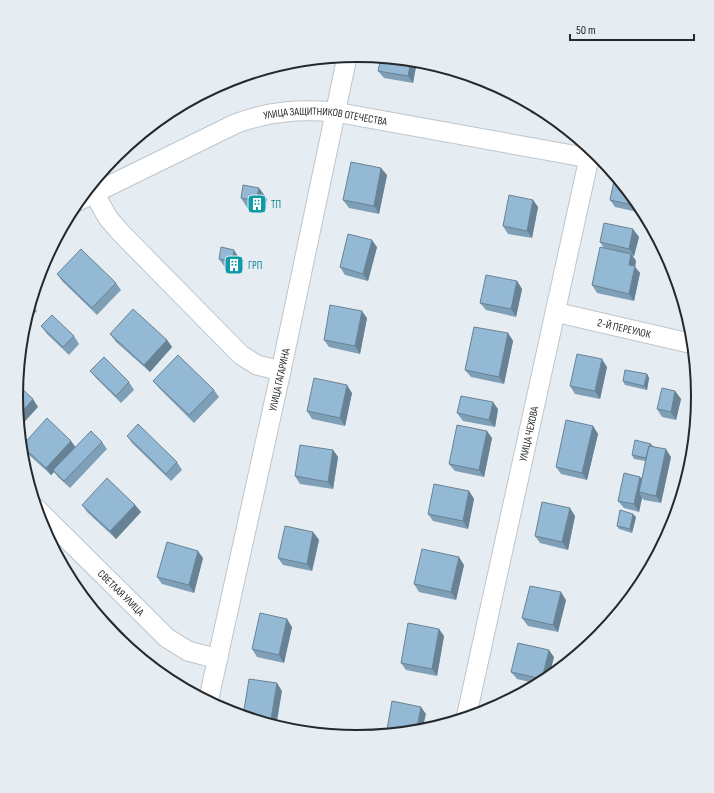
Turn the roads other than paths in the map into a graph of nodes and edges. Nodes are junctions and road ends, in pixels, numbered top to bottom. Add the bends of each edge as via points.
1 (346, 63) edge
2 (335, 112) junction
3 (586, 153) edge
4 (589, 157) edge
5 (91, 195) edge
6 (88, 199) edge
7 (555, 312) junction
8 (687, 343) edge
9 (281, 371) junction
10 (46, 518) edge
11 (218, 659) junction
12 (209, 696) edge
13 (467, 712) edge

1 - 2 street, УЛИЦА ГАГАРИНА
2 - 3 street, УЛИЦА ЗАЩИТНИКОВ ОТЕЧЕСТВА
2 - 5 street, УЛИЦА ЗАЩИТНИКОВ ОТЕЧЕСТВА via 295,110 252,117
2 - 9 street, УЛИЦА ГАГАРИНА
4 - 7 street, УЛИЦА ЧЕХОВА
6 - 9 street via 241,355 257,365
7 - 8 street, 2-Й ПЕРЕУЛОК
7 - 13 street, УЛИЦА ЧЕХОВА
9 - 11 street, УЛИЦА ГАГАРИНА
10 - 11 street, СВЕТЛАЯ УЛИЦА via 167,638 188,651
11 - 12 street, УЛИЦА ГАГАРИНА

